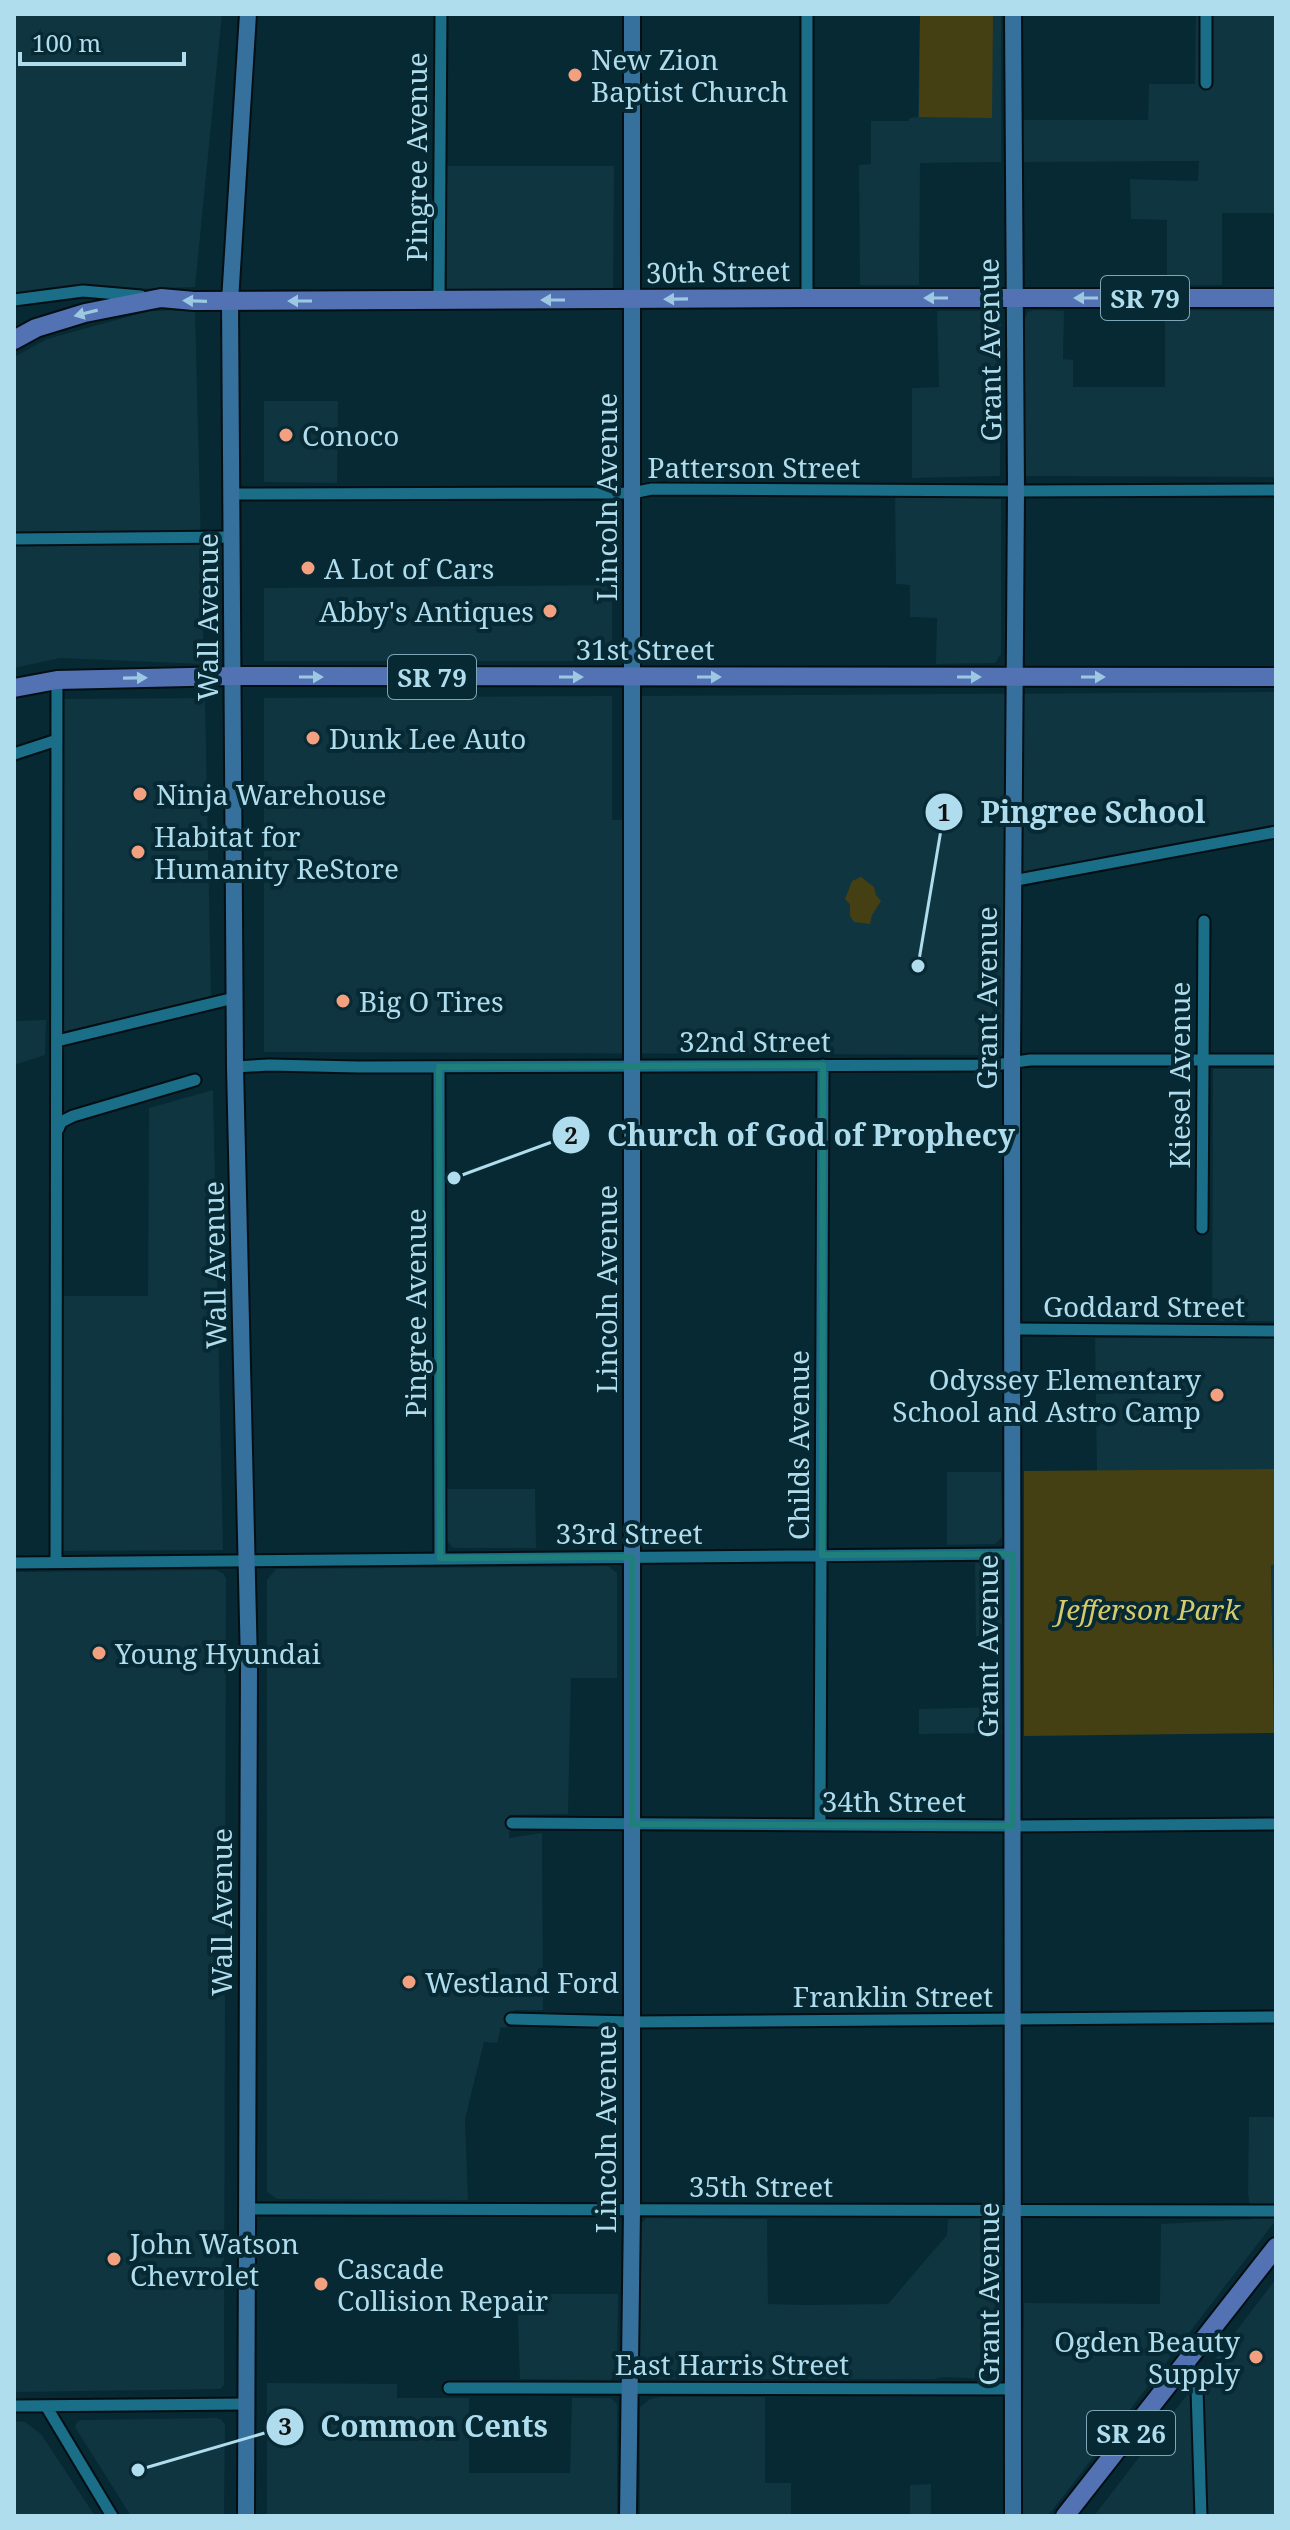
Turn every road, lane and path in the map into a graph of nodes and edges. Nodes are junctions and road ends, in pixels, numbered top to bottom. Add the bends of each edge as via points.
1 (237, 14) edge
2 (248, 14) edge
3 (441, 14) edge
4 (632, 14) edge
5 (807, 14) edge
6 (1013, 14) edge
7 (1206, 14) edge
8 (247, 53) junction
9 (1206, 83) dead end
10 (161, 298) junction
11 (807, 298) junction
12 (1014, 298) junction
13 (1276, 298) edge
14 (631, 299) junction
15 (15, 300) edge
16 (439, 300) junction
17 (230, 301) junction
18 (14, 340) edge
19 (1276, 490) edge
20 (1016, 491) junction
21 (632, 493) junction
22 (232, 494) junction
23 (232, 537) junction
24 (14, 539) edge
25 (233, 676) junction
26 (1015, 677) junction
27 (1276, 677) edge
28 (631, 678) junction
29 (57, 680) junction
30 (14, 688) edge
31 (57, 740) junction
32 (14, 754) edge
33 (1276, 832) edge
34 (1012, 881) junction
35 (1204, 921) dead end
36 (234, 998) junction
37 (57, 1041) junction
38 (1203, 1060) junction
39 (1276, 1060) edge
40 (1012, 1063) junction
41 (823, 1065) junction
42 (632, 1066) junction
43 (235, 1067) junction
44 (439, 1067) junction
45 (195, 1080) dead end
46 (58, 1129) junction
47 (1202, 1228) dead end
48 (1012, 1329) junction
49 (1276, 1331) edge
50 (1013, 1554) junction
51 (822, 1555) junction
52 (632, 1557) junction
53 (440, 1558) junction
54 (246, 1560) junction
55 (56, 1562) junction
56 (14, 1563) edge
57 (512, 1823) dead end
58 (632, 1824) junction
59 (1276, 1824) edge
60 (820, 1825) junction
61 (1013, 1826) junction
62 (1276, 2017) edge
63 (511, 2019) dead end
64 (1014, 2019) junction
65 (632, 2022) junction
66 (245, 2209) junction
67 (1014, 2210) junction
68 (632, 2211) junction
69 (1276, 2211) edge
70 (1276, 2247) edge
71 (1187, 2360) junction
72 (449, 2388) dead end
73 (630, 2388) junction
74 (1014, 2389) junction
75 (247, 2404) junction
76 (14, 2406) edge
77 (46, 2406) junction
78 (1072, 2512) edge
79 (1012, 2514) edge
80 (112, 2516) edge
81 (246, 2516) edge
82 (628, 2516) edge
83 (1201, 2516) edge

1 - 8 street
2 - 8 street, Wall Avenue
3 - 16 street, Pingree Avenue
4 - 14 street, Lincoln Avenue
5 - 11 street
6 - 12 street, Grant Avenue
7 - 9 street
8 - 17 street, Wall Avenue
10 - 15 street, 30th Street via 83,291
17 -> 10 main road, 30th Street / SR 79
10 -> 18 main road, 30th Street / SR 79 via 85,313
12 -> 11 main road, 30th Street / SR 79
11 -> 14 main road, 30th Street / SR 79
13 -> 12 main road, 30th Street / SR 79
12 - 20 street, Grant Avenue
14 -> 16 main road, 30th Street / SR 79
14 - 21 street, Lincoln Avenue
16 -> 17 main road, 30th Street / SR 79
17 - 22 street, Wall Avenue
19 - 20 street, Patterson Street
20 - 21 street, Patterson Street
20 - 26 street, Grant Avenue
21 - 22 street, Patterson Street
21 - 28 street, Lincoln Avenue
22 - 23 street, Wall Avenue
23 - 24 street
23 - 25 street, Wall Avenue
25 -> 28 main road, 31st Street / SR 79
29 -> 25 main road, 31st Street / SR 79
25 - 36 street, Wall Avenue
26 -> 27 main road, 31st Street / SR 79
28 -> 26 main road, 31st Street / SR 79
26 - 34 street, Grant Avenue
28 - 42 street, Lincoln Avenue
29 - 30 main road, 31st Street / SR 79
29 - 31 street
31 - 32 street
31 - 37 street
33 - 34 street
34 - 40 street, Grant Avenue
35 - 38 street, Kiesel Avenue
36 - 37 street
36 - 43 street, Wall Avenue
37 - 46 street
38 - 39 street, 32nd Street
38 - 40 street, 32nd Street
38 - 47 street, Kiesel Avenue
40 - 41 street, 32nd Street
40 - 48 street, Grant Avenue
41 - 42 street, 32nd Street
41 - 51 street, Childs Avenue
42 - 44 street, 32nd Street
42 - 52 street, Lincoln Avenue
43 - 44 street, 32nd Street
43 - 54 street, Wall Avenue
44 - 53 street, Pingree Avenue
45 - 46 street via 73,1116
46 - 55 street
48 - 49 street, Goddard Street
48 - 50 street, Grant Avenue
50 - 51 street, 33rd Street
50 - 61 street, Grant Avenue
51 - 52 street, 33rd Street
51 - 60 street, Childs Avenue
52 - 53 street, 33rd Street
52 - 58 street, Lincoln Avenue
53 - 54 street, 33rd Street
54 - 55 street, 33rd Street
54 - 66 street, Wall Avenue
55 - 56 street, 33rd Street
57 - 58 street, 34th Street
58 - 60 street, 34th Street
58 - 65 street, Lincoln Avenue
59 - 61 street, 34th Street
60 - 61 street, 34th Street
61 - 64 street, Grant Avenue
62 - 64 street, Franklin Street
63 - 65 street, Franklin Street
64 - 65 street, Franklin Street
64 - 67 street, Grant Avenue
65 - 68 street, Lincoln Avenue
66 - 68 street, 35th Street
66 - 75 street, Wall Avenue
67 - 68 street, 35th Street
67 - 69 street, 35th Street
67 - 74 street, Grant Avenue
68 - 73 street, Lincoln Avenue
70 - 71 main road, SR 26
71 - 78 main road, SR 26
71 - 83 street via 1197,2389
72 - 73 street, East Harris Street
73 - 74 street, East Harris Street
73 - 82 street, Lincoln Avenue
74 - 79 street, Grant Avenue
75 - 77 street
75 - 81 street, Wall Avenue
76 - 77 street
77 - 80 street

